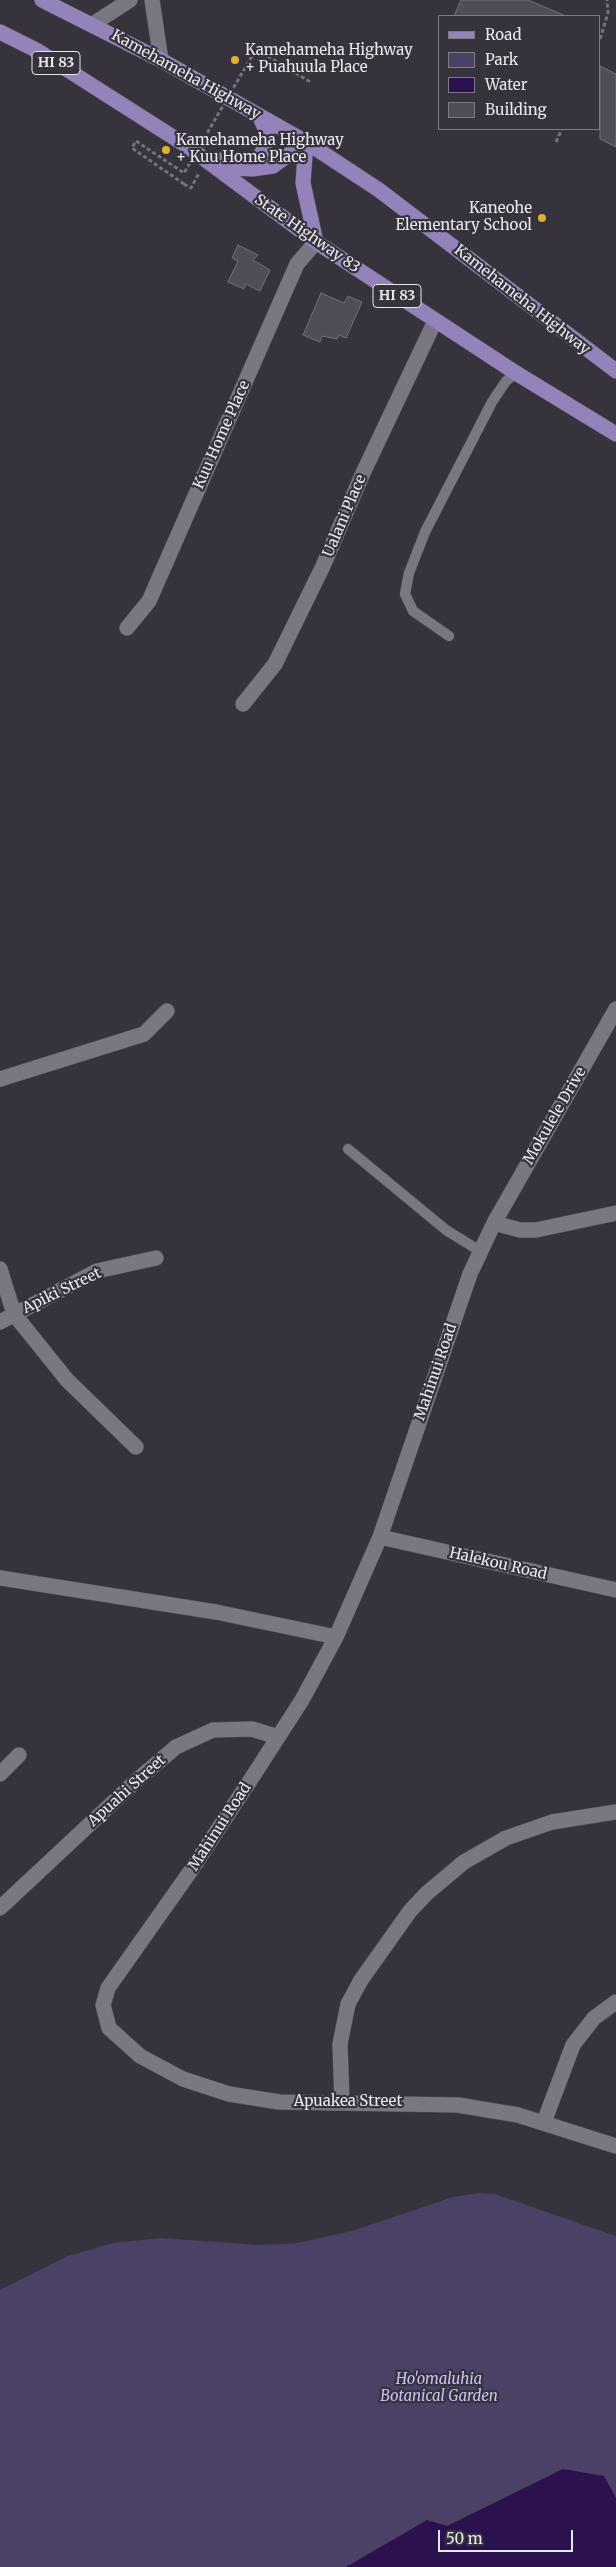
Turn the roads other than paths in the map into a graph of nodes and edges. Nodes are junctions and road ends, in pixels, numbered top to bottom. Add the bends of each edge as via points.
1 (42, 0) edge
2 (130, 0) edge
3 (152, 0) edge
4 (93, 24) junction
5 (0, 32) edge
6 (161, 60) junction
7 (260, 117) junction
8 (306, 142) junction
9 (187, 146) junction
10 (252, 169) junction
11 (316, 242) junction
12 (435, 321) junction
13 (616, 371) edge
14 (516, 373) junction
15 (616, 434) edge
16 (127, 628) dead end
17 (449, 636) dead end
18 (243, 704) dead end
19 (616, 1009) edge
20 (167, 1011) dead end
21 (0, 1079) edge
22 (348, 1149) dead end
23 (616, 1213) edge
24 (494, 1223) junction
25 (480, 1250) junction
26 (156, 1258) dead end
27 (0, 1268) edge
28 (14, 1314) junction
29 (0, 1322) edge
30 (136, 1447) dead end
31 (380, 1537) junction
32 (0, 1578) edge
33 (616, 1590) edge
34 (336, 1638) junction
35 (278, 1737) junction
36 (19, 1755) dead end
37 (0, 1774) edge
38 (616, 1812) edge
39 (0, 1908) edge
40 (616, 2002) edge
41 (103, 2014) joint
42 (342, 2102) junction
43 (544, 2122) junction
44 (616, 2146) edge

1 - 4 main road, Kamehameha Highway
2 - 4 street
3 - 6 street
4 - 6 main road, Kamehameha Highway
5 - 9 main road, State Highway 83 / HI 83 via 38,51
6 - 7 main road, Kamehameha Highway
7 - 8 main road, Kamehameha Highway
7 - 10 main road via 266,133 264,149
8 - 10 main road via 272,166
8 - 11 main road via 303,183
8 - 13 main road, Kamehameha Highway via 379,190
9 - 10 main road via 234,168
9 - 11 main road, State Highway 83 / HI 83
11 - 12 main road, State Highway 83 / HI 83
11 - 16 street, Kuu Home Place via 297,264 149,601
12 - 14 main road, State Highway 83 / HI 83
12 - 18 street, Ualani Place via 275,664
14 - 15 main road, State Highway 83 / HI 83
14 - 17 lane via 506,380 492,402 425,532 409,573 405,594 413,612
19 - 24 street, Mokulele Drive
20 - 21 street via 144,1034
22 - 25 lane via 446,1230
23 - 24 street via 536,1230 520,1230
24 - 25 street, Mahinui Road
25 - 31 street, Mahinui Road
26 - 28 street, Apiki Street via 97,1271
27 - 28 street
28 - 29 street, Apiki Street
28 - 30 street via 67,1380
31 - 33 street, Halekou Road
31 - 34 street, Mahinui Road
32 - 34 street via 216,1612
34 - 35 street, Mahinui Road
35 - 39 street, Apuahi Street via 252,1728 213,1730 176,1748 137,1780
35 - 41 street, Mahinui Road via 192,1869 108,1988
36 - 37 street
38 - 42 street via 552,1822 506,1838 464,1862 427,1893 410,1911 348,2004 340,2044
40 - 43 street via 594,2018 573,2045
41 - 42 street, Apuakea Street via 114,2034 140,2056 198,2084 254,2099
42 - 43 street, Apuakea Street via 458,2104
43 - 44 street, Apuakea Street

